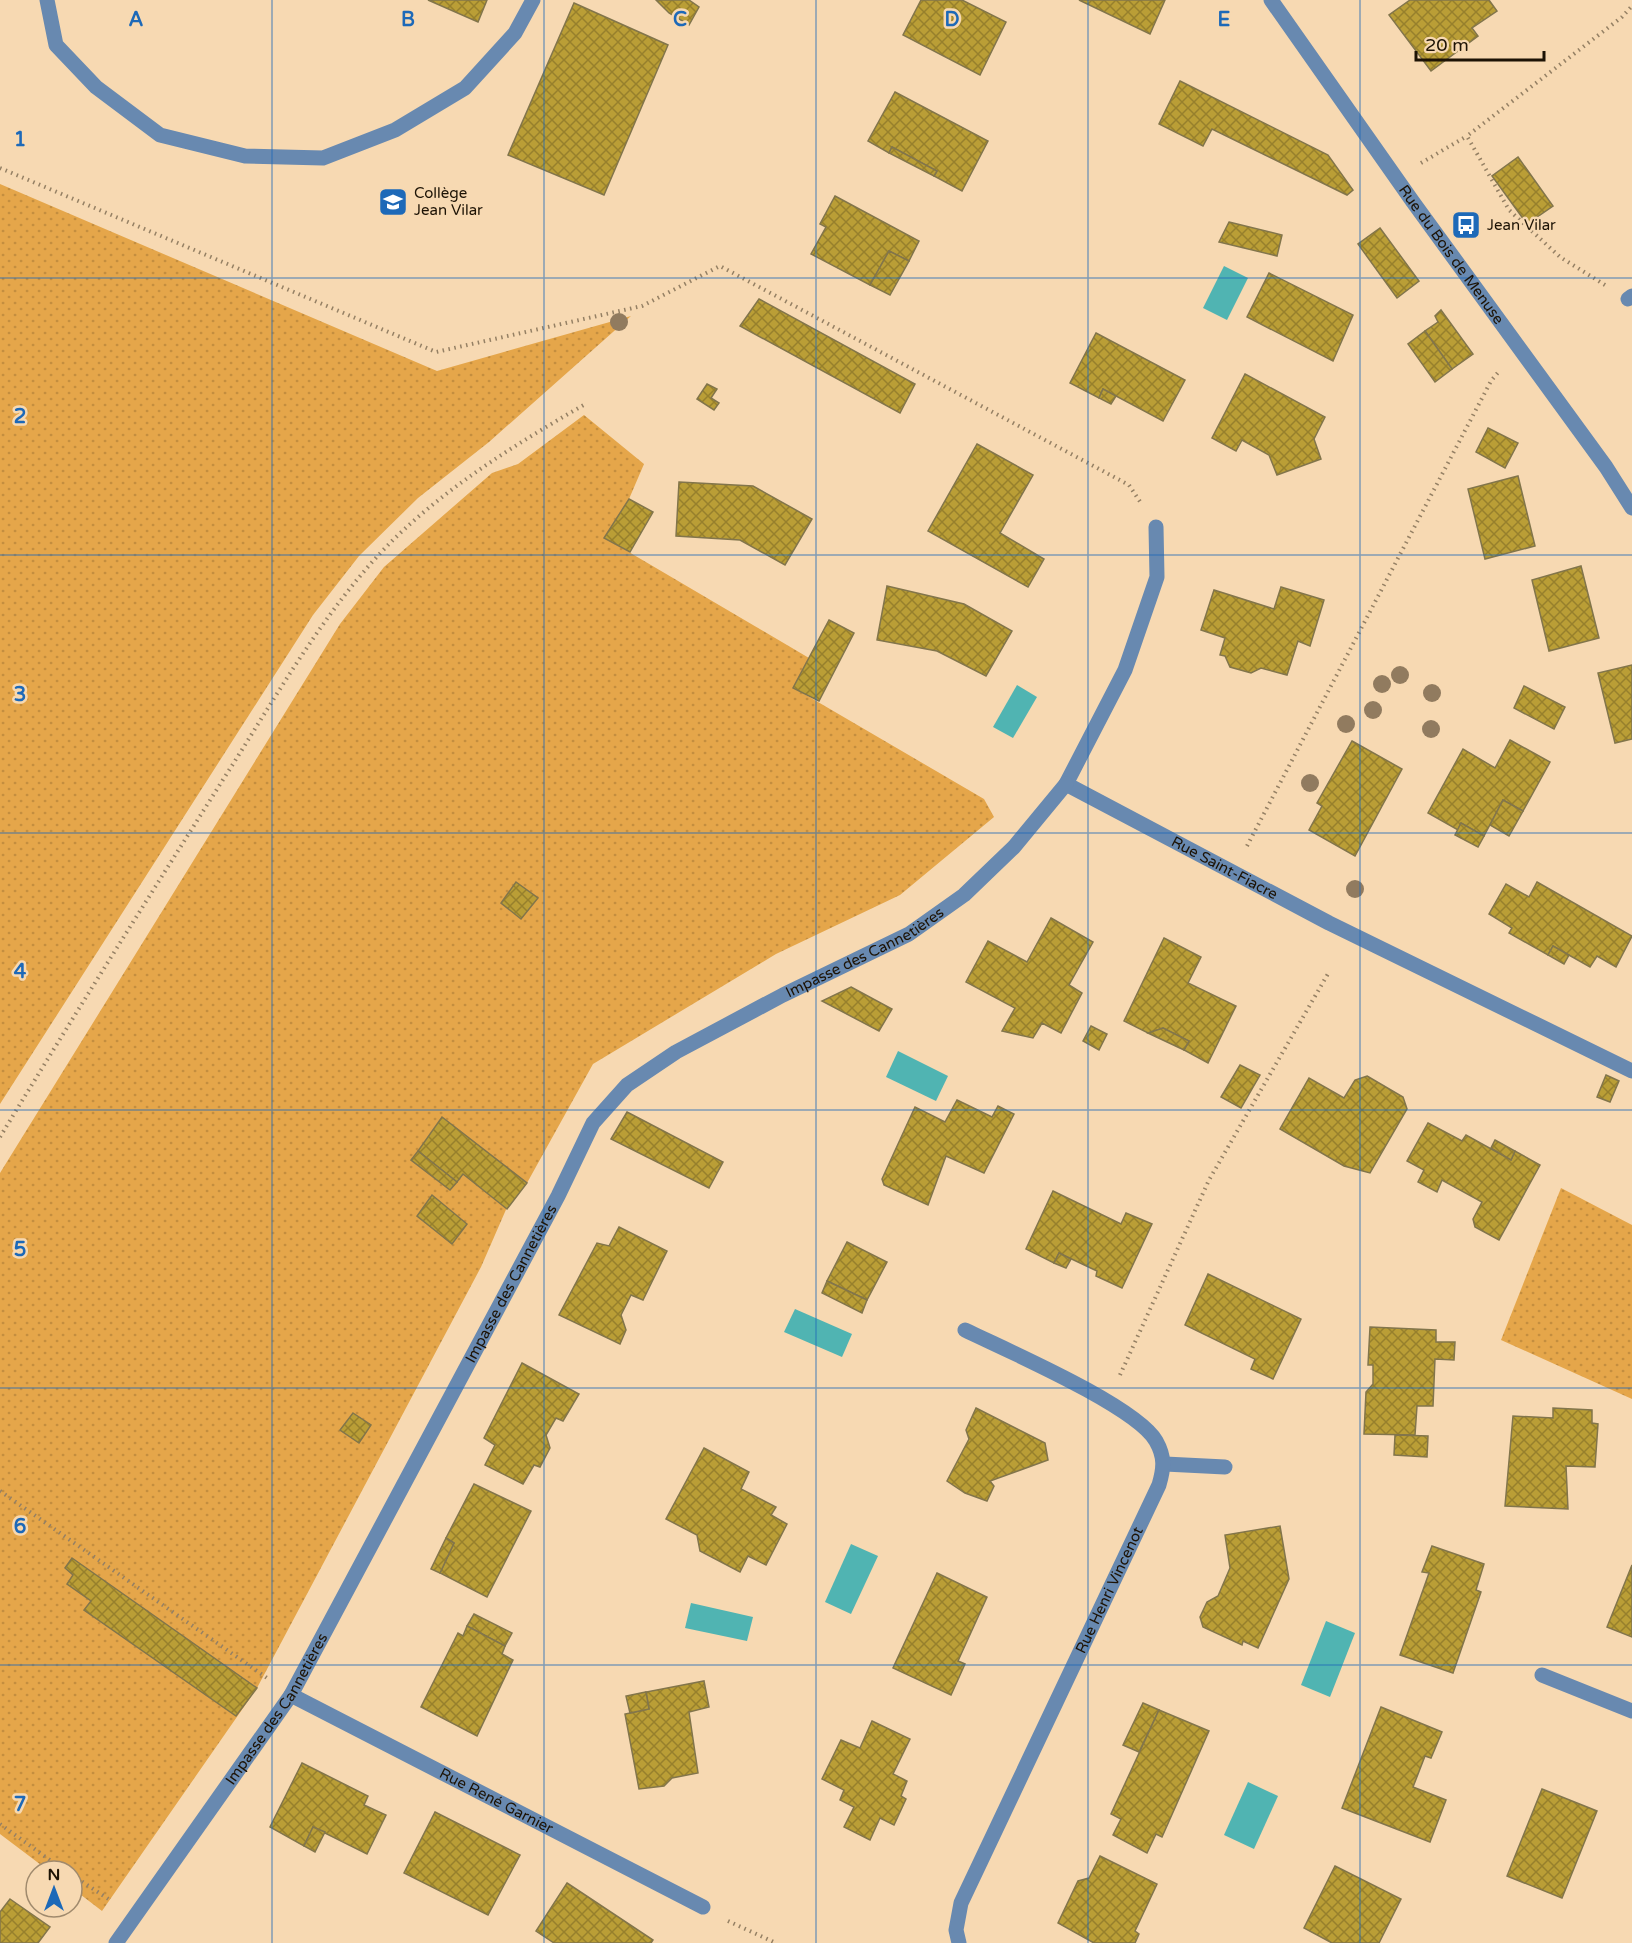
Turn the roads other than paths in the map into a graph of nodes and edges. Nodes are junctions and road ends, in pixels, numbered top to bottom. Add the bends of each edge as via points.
1 (47, 0) edge
2 (533, 0) edge
3 (1271, 0) edge
4 (1632, 507) edge
5 (1156, 527) road end
6 (1066, 784) junction
7 (1632, 1071) edge
8 (965, 1330) dead end
9 (1165, 1464) junction
10 (1225, 1467) dead end
11 (1542, 1675) dead end
12 (291, 1695) junction
13 (1632, 1711) edge
14 (703, 1907) road end
15 (116, 1943) edge
16 (959, 1943) edge

1 - 2 street via 56,45 96,87 160,135 245,156 323,158 395,130 465,88 515,33
3 - 4 street, Rue du Bois de Menuse
5 - 6 street via 1157,577 1125,670
6 - 7 street, Rue Saint-Fiacre
6 - 12 street, Impasse des Cannetières via 1014,847 964,895 909,934 676,1052 627,1084 593,1123 558,1196
8 - 9 street via 1139,1420 1156,1440
9 - 10 street
9 - 16 street, Rue Henri Vincenot via 1159,1485 961,1904 956,1930
11 - 13 street
12 - 14 street, Rue René Garnier
12 - 15 street, Impasse des Cannetières

